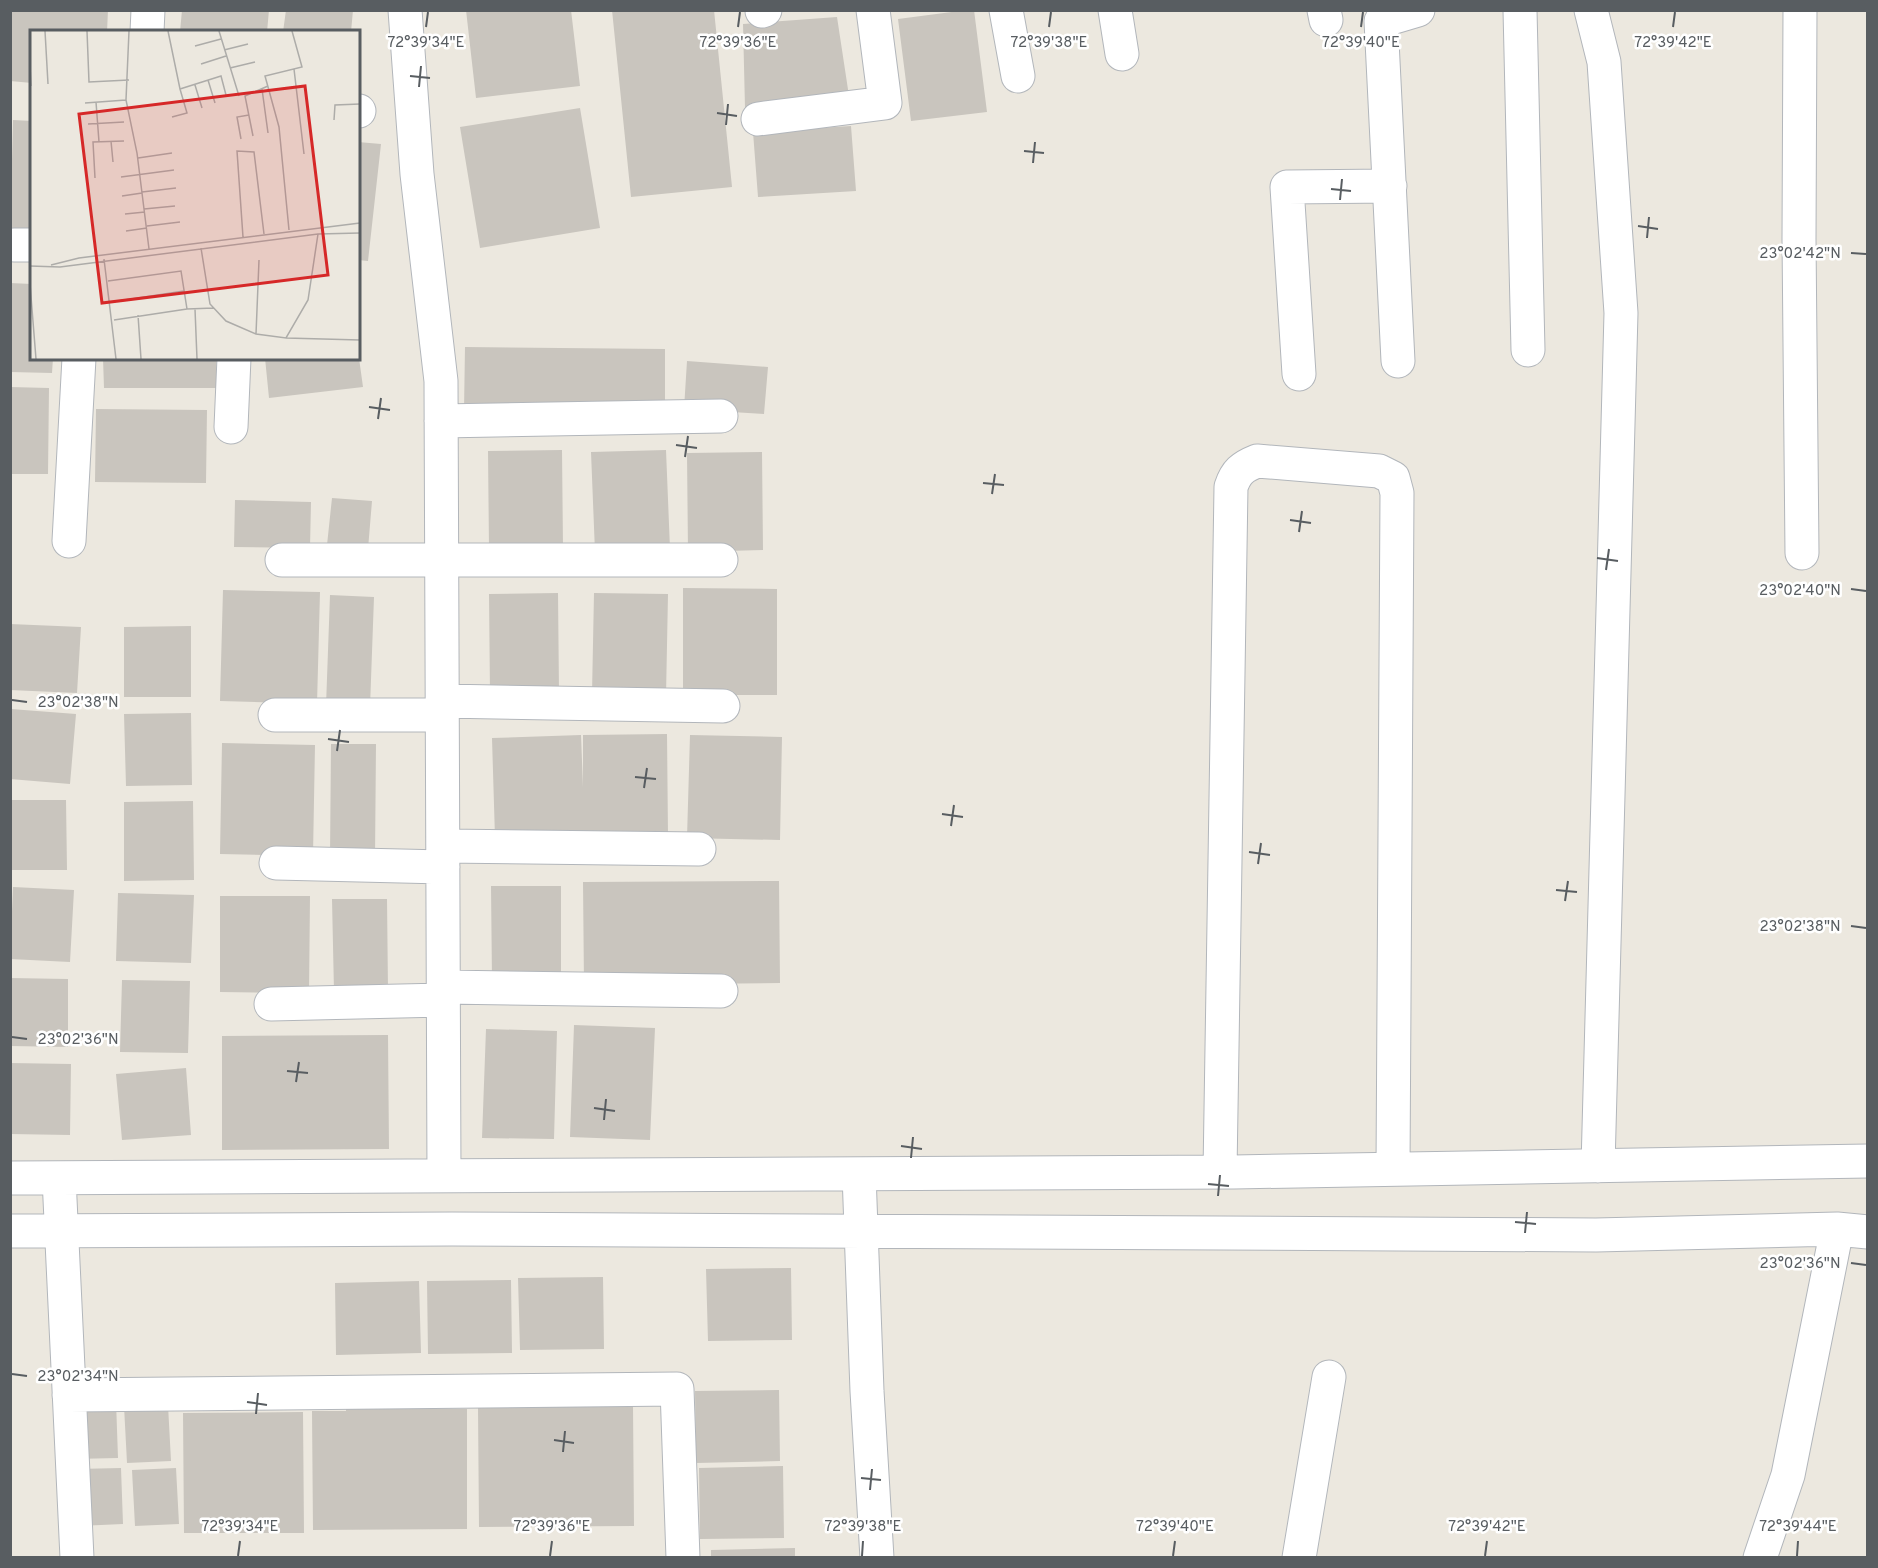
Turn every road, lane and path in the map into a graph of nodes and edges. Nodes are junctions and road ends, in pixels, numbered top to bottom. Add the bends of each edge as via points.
1 (148, 10) edge
2 (405, 10) edge
3 (873, 10) edge
4 (1006, 10) edge
5 (1115, 10) edge
6 (1418, 10) edge
7 (1521, 10) edge
8 (1591, 10) edge
9 (1800, 10) edge
10 (147, 30) edge
11 (1122, 54) dead end
12 (1018, 76) dead end
13 (758, 119) dead end
14 (1390, 186) junction
15 (1528, 350) dead end
16 (79, 360) edge
17 (234, 360) edge
18 (1398, 361) dead end
19 (1299, 374) dead end
20 (721, 416) dead end
21 (441, 421) junction
22 (231, 427) dead end
23 (69, 541) dead end
24 (1802, 553) dead end
25 (282, 560) dead end
26 (442, 560) junction
27 (721, 560) dead end
28 (723, 706) dead end
29 (442, 708) junction
30 (275, 715) dead end
31 (699, 849) dead end
32 (443, 856) junction
33 (276, 863) dead end
34 (721, 991) dead end
35 (444, 994) junction
36 (271, 1004) dead end
37 (1868, 1161) edge
38 (1598, 1166) junction
39 (1393, 1169) junction
40 (1220, 1172) junction
41 (860, 1174) junction
42 (444, 1176) junction
43 (10, 1178) edge
44 (59, 1178) junction
45 (62, 1230) junction
46 (1852, 1230) edge
47 (10, 1231) edge
48 (862, 1231) junction
49 (1329, 1377) dead end
50 (69, 1395) junction
51 (77, 1557) edge
52 (682, 1557) edge
53 (877, 1557) edge
54 (1299, 1557) edge
55 (1760, 1557) edge

1 - 10 street
2 - 21 street via 417,174 441,381
3 - 13 street via 885,103
4 - 12 street
5 - 11 street
6 - 14 street via 1381,21
7 - 15 street
8 - 38 street via 1604,62 1622,313
9 - 24 street
14 - 18 street
14 - 19 street via 1287,187
16 - 23 street
17 - 22 street
20 - 21 street
21 - 26 street
25 - 26 street
26 - 27 street
26 - 29 street
28 - 29 street
29 - 30 street
29 - 32 street
31 - 32 street
32 - 33 street
32 - 35 street
34 - 35 street
35 - 36 street
35 - 42 street
37 - 38 street
38 - 39 street
39 - 40 street
39 - 40 street via 1397,493 1392,478 1379,471 1257,461 1235,474 1231,487
40 - 41 street
41 - 42 street
41 - 48 street
42 - 44 street
43 - 44 street
44 - 45 street
45 - 47 street
45 - 48 street
45 - 50 street
46 - 48 street via 1596,1235
46 - 55 street via 1788,1475
48 - 53 street
49 - 54 street
50 - 51 street
50 - 52 street via 676,1389

